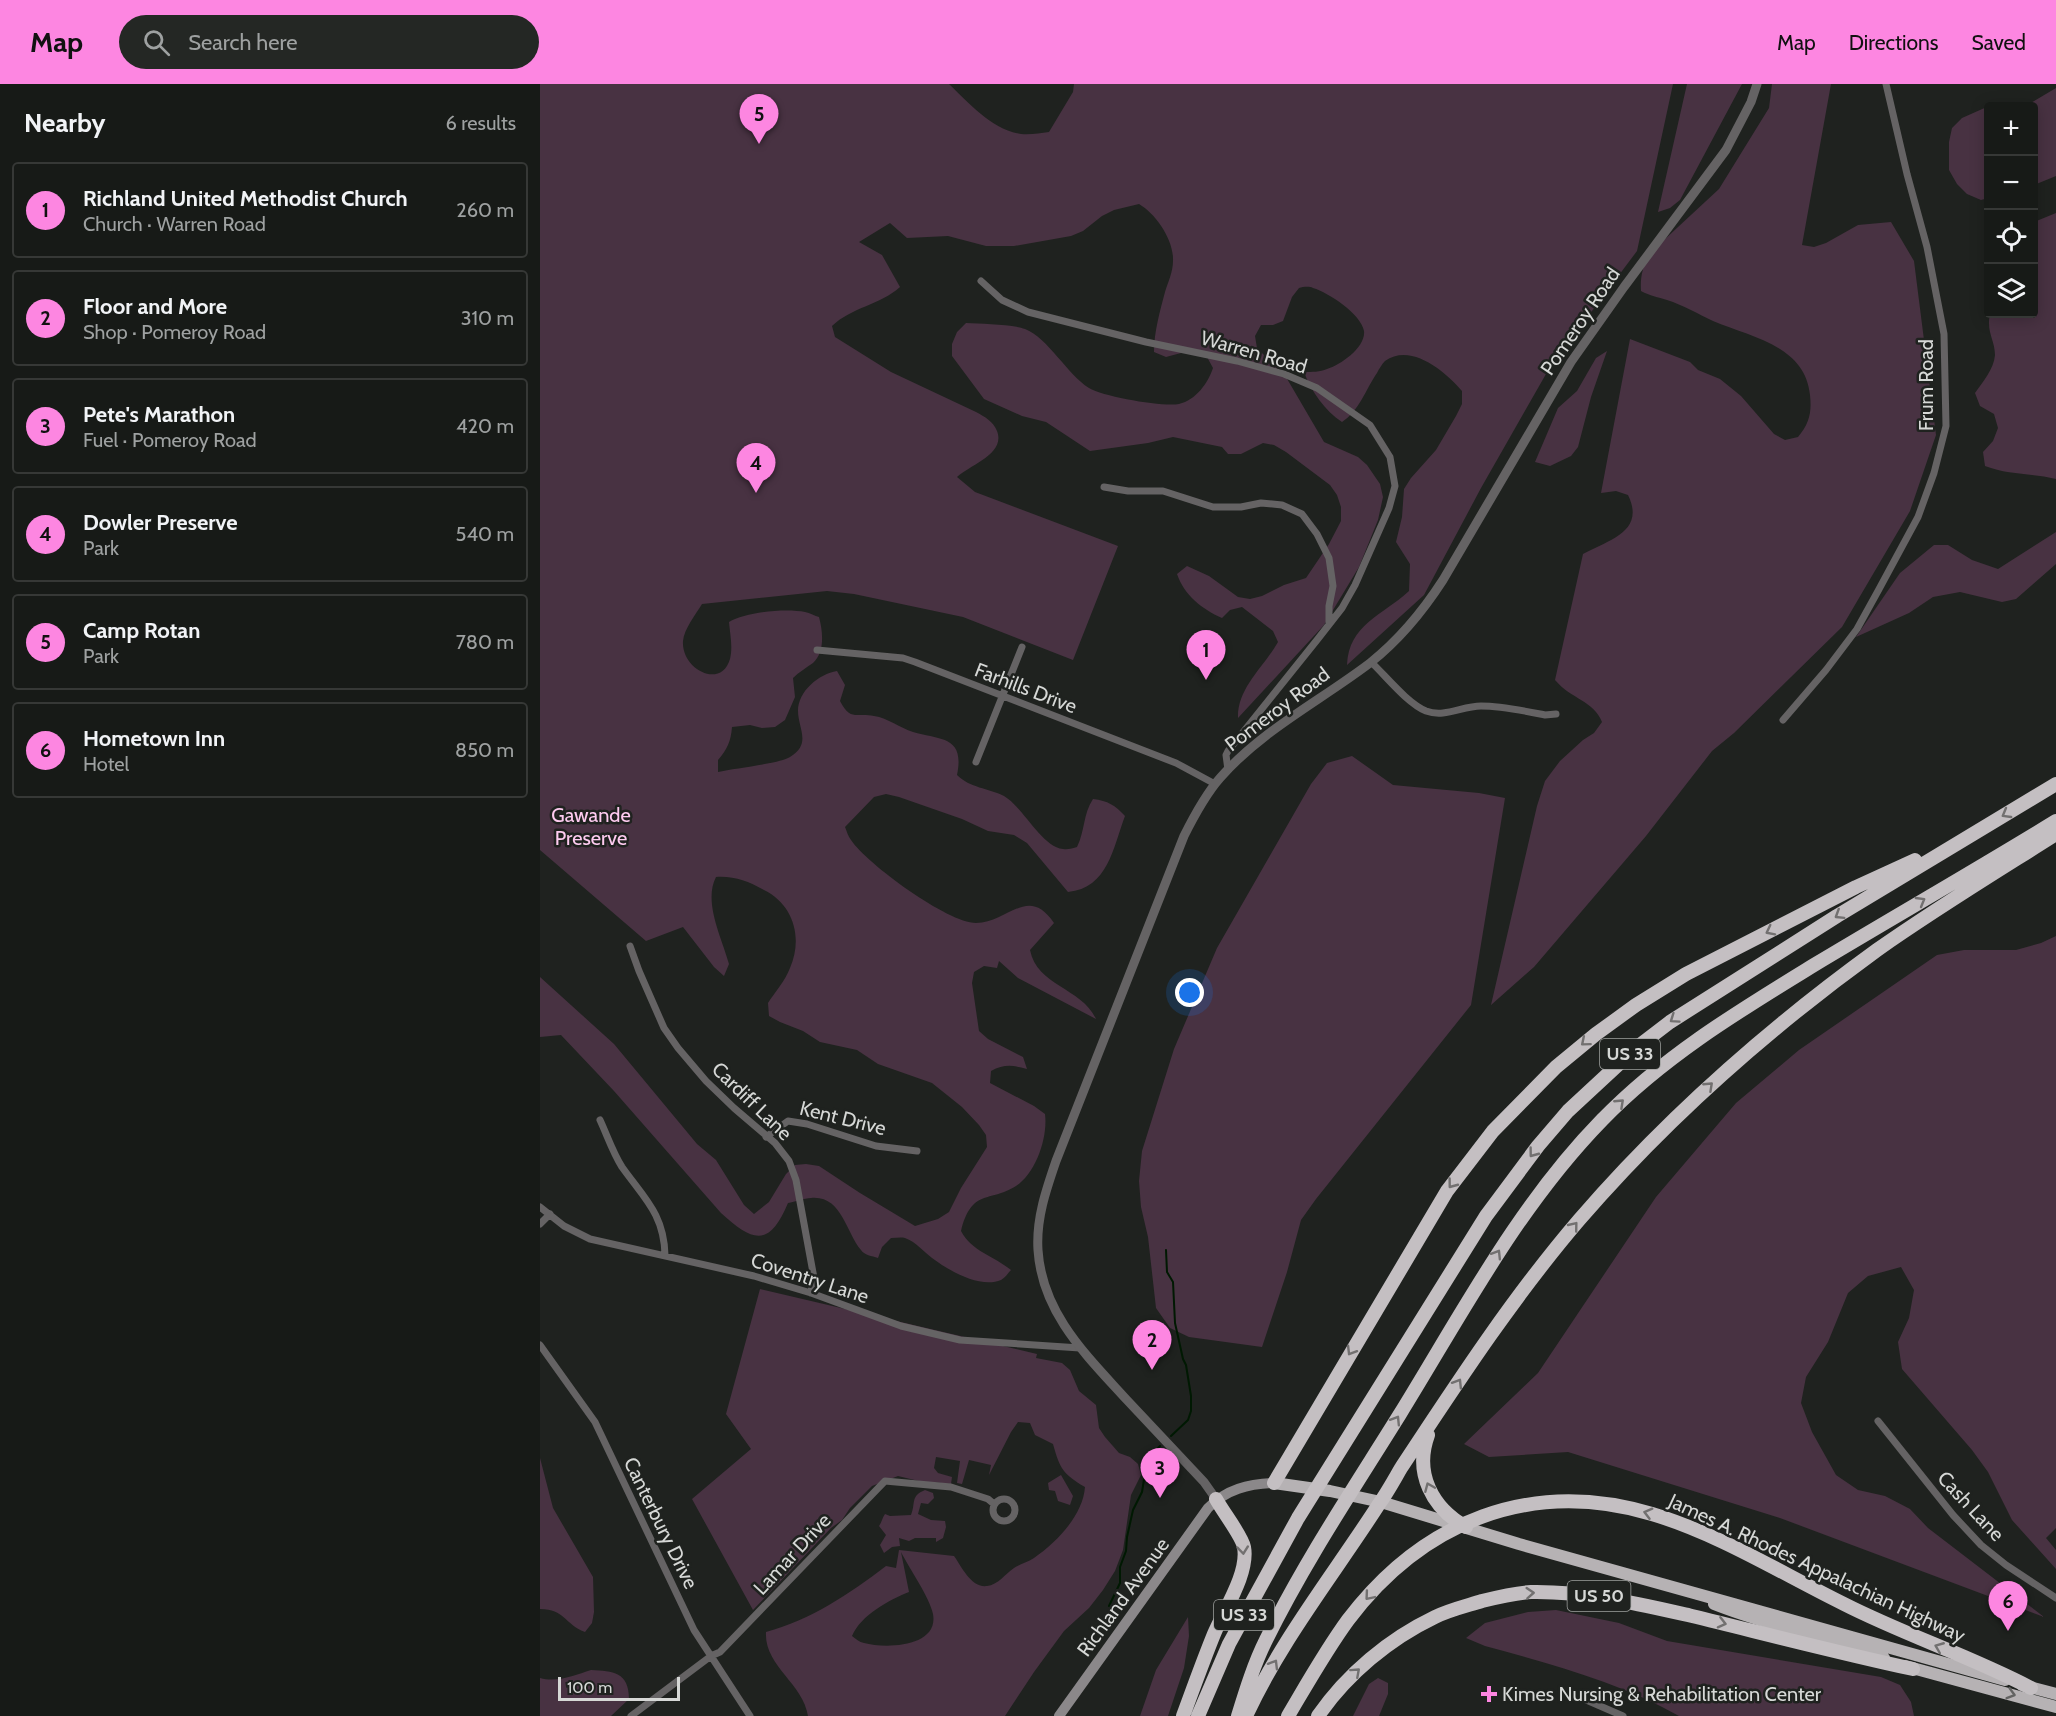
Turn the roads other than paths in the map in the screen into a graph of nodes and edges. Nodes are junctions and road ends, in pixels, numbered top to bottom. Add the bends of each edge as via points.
1 (1757, 84) edge
2 (1886, 84) edge
3 (981, 281) dead end
4 (1104, 487) dead end
5 (1329, 624) junction
6 (1023, 647) dead end
7 (817, 650) dead end
8 (1371, 662) junction
9 (1002, 696) junction
10 (1556, 714) dead end
11 (1783, 720) dead end
12 (976, 762) dead end
13 (1228, 770) junction
14 (1215, 784) junction
15 (2056, 784) edge
16 (2056, 821) edge
17 (1974, 833) junction
18 (2056, 834) edge
19 (630, 946) dead end
20 (600, 1119) dead end
21 (766, 1137) junction
22 (917, 1151) dead end
23 (540, 1207) edge
24 (550, 1214) junction
25 (540, 1224) edge
26 (665, 1255) junction
27 (811, 1293) junction
28 (540, 1345) edge
29 (1080, 1348) junction
30 (1435, 1419) junction
31 (1878, 1421) dead end
32 (1274, 1483) junction
33 (1216, 1499) junction
34 (1381, 1502) junction
35 (994, 1504) dead end
36 (1468, 1528) junction
37 (1657, 1582) junction
38 (2056, 1598) edge
39 (711, 1656) junction
40 (1913, 1669) junction
41 (2031, 1688) junction
42 (2056, 1694) edge
43 (1577, 1696) dead end
44 (2056, 1707) edge
45 (631, 1716) edge
46 (750, 1716) edge
47 (1059, 1716) edge
48 (1183, 1716) edge
49 (1198, 1716) edge
50 (1238, 1716) edge
51 (1246, 1716) edge
52 (1288, 1716) edge
53 (1318, 1716) edge
54 (1623, 1716) edge

1 - 8 street, Pomeroy Road via 1726,150 1571,362 1431,598
2 - 11 street, Frum Road via 1928,247 1944,334 1946,426 1918,517 1857,629
3 - 5 street, Warren Road via 1002,300 1028,312 1284,374 1317,388 1370,425 1390,457 1395,486 1367,562
4 - 5 street via 1163,491 1214,507 1282,505 1302,514 1329,558 1333,586
5 - 13 street, Warren Road via 1228,751
6 - 9 street
7 - 9 street, Farhills Drive via 903,658
8 - 10 street via 1419,707 1433,713 1483,706
8 - 13 street, Pomeroy Road via 1261,740
9 - 12 street
9 - 14 street, Farhills Drive via 1176,763
13 - 14 street, Pomeroy Road
14 - 29 street, Pomeroy Road via 1184,836 1043,1200 1038,1249 1043,1280 1058,1318
15 -> 17 highway, US 33
50 -> 16 highway, US 33 via 1265,1641 1326,1533 1500,1250 1575,1150 1619,1103 1701,1036
17 -> 32 highway via 1856,887 1686,974 1636,1005 1556,1067 1493,1131 1447,1191
17 -> 49 highway, US 33 via 1670,1022 1568,1111 1486,1216 1298,1518 1229,1644
30 -> 18 highway via 1518,1297 1579,1220 1693,1101 1740,1057 1878,950
19 - 21 street, Cardiff Lane via 664,1028 678,1048 706,1081
20 - 26 street via 621,1166 657,1216
21 - 22 street, Kent Drive via 788,1121 876,1146
21 - 27 street, Cardiff Lane via 776,1143 789,1161 796,1180 814,1278
23 - 24 street, Coventry Lane
24 - 25 street
24 - 26 street, Coventry Lane via 590,1239
26 - 27 street, Coventry Lane
27 - 29 street, Coventry Lane via 901,1326 960,1340
28 - 39 street, Canterbury Drive via 595,1422 693,1630
29 - 33 street, Pomeroy Road
30 - 34 highway
36 -> 30 highway via 1451,1519 1426,1483 1425,1446
31 - 38 street, Cash Lane via 1981,1545
32 - 33 main road via 1240,1487
32 - 34 highway
33 - 47 main road, Richland Avenue
33 -> 48 highway via 1245,1552 1240,1577
34 - 36 highway
51 -> 34 highway via 1305,1613
35 - 39 street, Lamar Drive via 951,1487 885,1481 743,1630
36 - 37 highway
37 - 40 highway via 1739,1614
37 - 41 highway
39 - 45 street, Lamar Drive
39 - 46 street, Canterbury Drive
40 -> 44 highway, US 50
53 -> 40 highway, US 50 via 1352,1676 1404,1634 1436,1616 1465,1606 1528,1592 1613,1598
41 - 42 highway, James A. Rhodes Appalachian Highway
41 -> 52 highway, James A. Rhodes Appalachian Highway via 1845,1605 1678,1523 1609,1504 1569,1500 1510,1507 1465,1522 1410,1555 1348,1620
43 - 54 street

